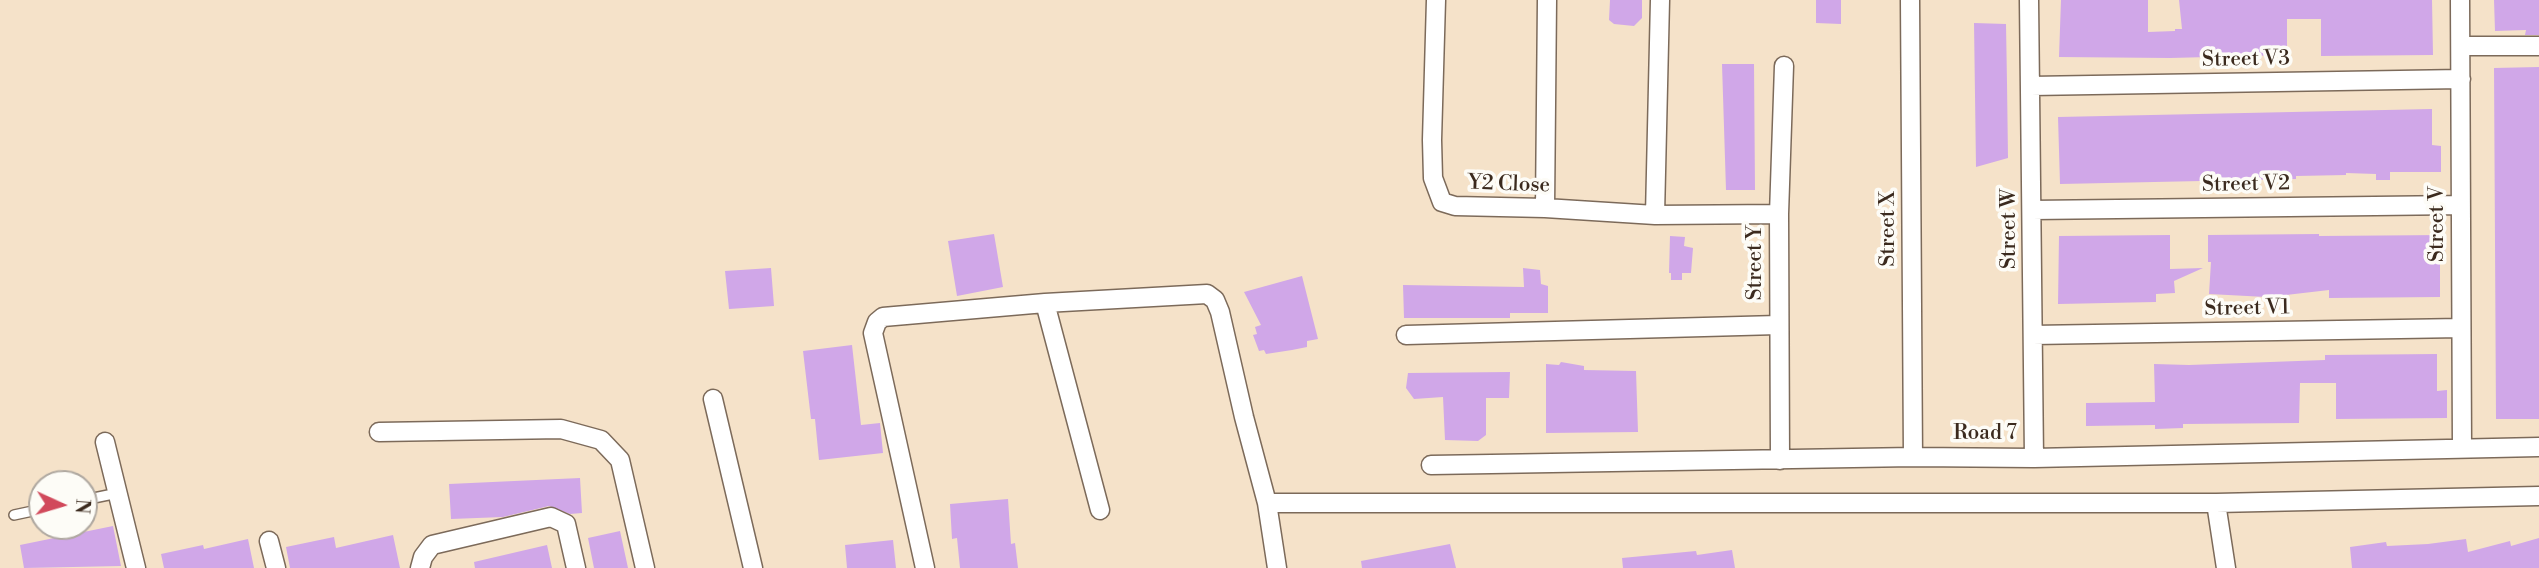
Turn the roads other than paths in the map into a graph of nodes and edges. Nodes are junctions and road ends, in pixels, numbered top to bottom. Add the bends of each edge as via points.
1 (1436, 0) edge
2 (1548, 0) edge
3 (1660, 0) edge
4 (1910, 0) edge
5 (2029, 0) edge
6 (2460, 0) edge
7 (2539, 46) edge
8 (2462, 47) junction
9 (1784, 66) dead end
10 (2461, 79) junction
11 (2031, 86) junction
12 (2460, 205) junction
13 (1545, 208) junction
14 (2032, 210) junction
15 (1779, 214) junction
16 (1655, 215) junction
17 (1045, 303) junction
18 (1778, 326) junction
19 (2461, 328) junction
20 (1406, 335) dead end
21 (2033, 335) junction
22 (713, 399) dead end
23 (379, 432) dead end
24 (105, 442) dead end
25 (2539, 447) edge
26 (2462, 448) junction
27 (1913, 457) junction
28 (2034, 458) junction
29 (1780, 460) junction
30 (1431, 466) dead end
31 (118, 494) junction
32 (2539, 496) edge
33 (98, 498) edge
34 (1268, 503) junction
35 (2216, 503) junction
36 (1100, 510) dead end
37 (28, 512) edge
38 (14, 515) dead end
39 (270, 541) dead end
40 (136, 568) edge
41 (276, 568) edge
42 (420, 568) edge
43 (576, 568) edge
44 (645, 568) edge
45 (753, 568) edge
46 (925, 568) edge
47 (1277, 568) edge
48 (2226, 568) edge

1 - 13 street, Y2 Close via 1433,178 1442,202
2 - 13 street
3 - 16 street
4 - 27 street, Street X
5 - 11 street, Street W
6 - 8 street, Street V
7 - 8 street
8 - 10 street, Street V
9 - 15 street, Street Y
10 - 11 street, Street V3
10 - 12 street, Street V
11 - 14 street, Street W
12 - 14 street, Street V2
12 - 19 street, Street V
13 - 16 street, Y2 Close
14 - 21 street, Street W
15 - 16 street, Y2 Close
15 - 18 street, Street Y
17 - 34 street via 1190,293 1207,294 1215,300
17 - 36 street
17 - 46 street via 883,317 877,322 873,333
18 - 20 street
18 - 29 street, Street Y
19 - 21 street, Street V1
19 - 26 street, Street V
21 - 28 street, Street W
22 - 45 street
23 - 44 street via 561,429 601,440 620,460
24 - 31 street
25 - 26 street, Road 7
26 - 28 street, Road 7
27 - 28 street, Road 7
27 - 29 street, Road 7
29 - 30 street, Road 7
31 - 33 lane
31 - 40 street
32 - 35 street
34 - 35 street
34 - 47 street
35 - 48 street
37 - 38 lane
39 - 41 street
42 - 43 street via 432,545 551,517 566,524

